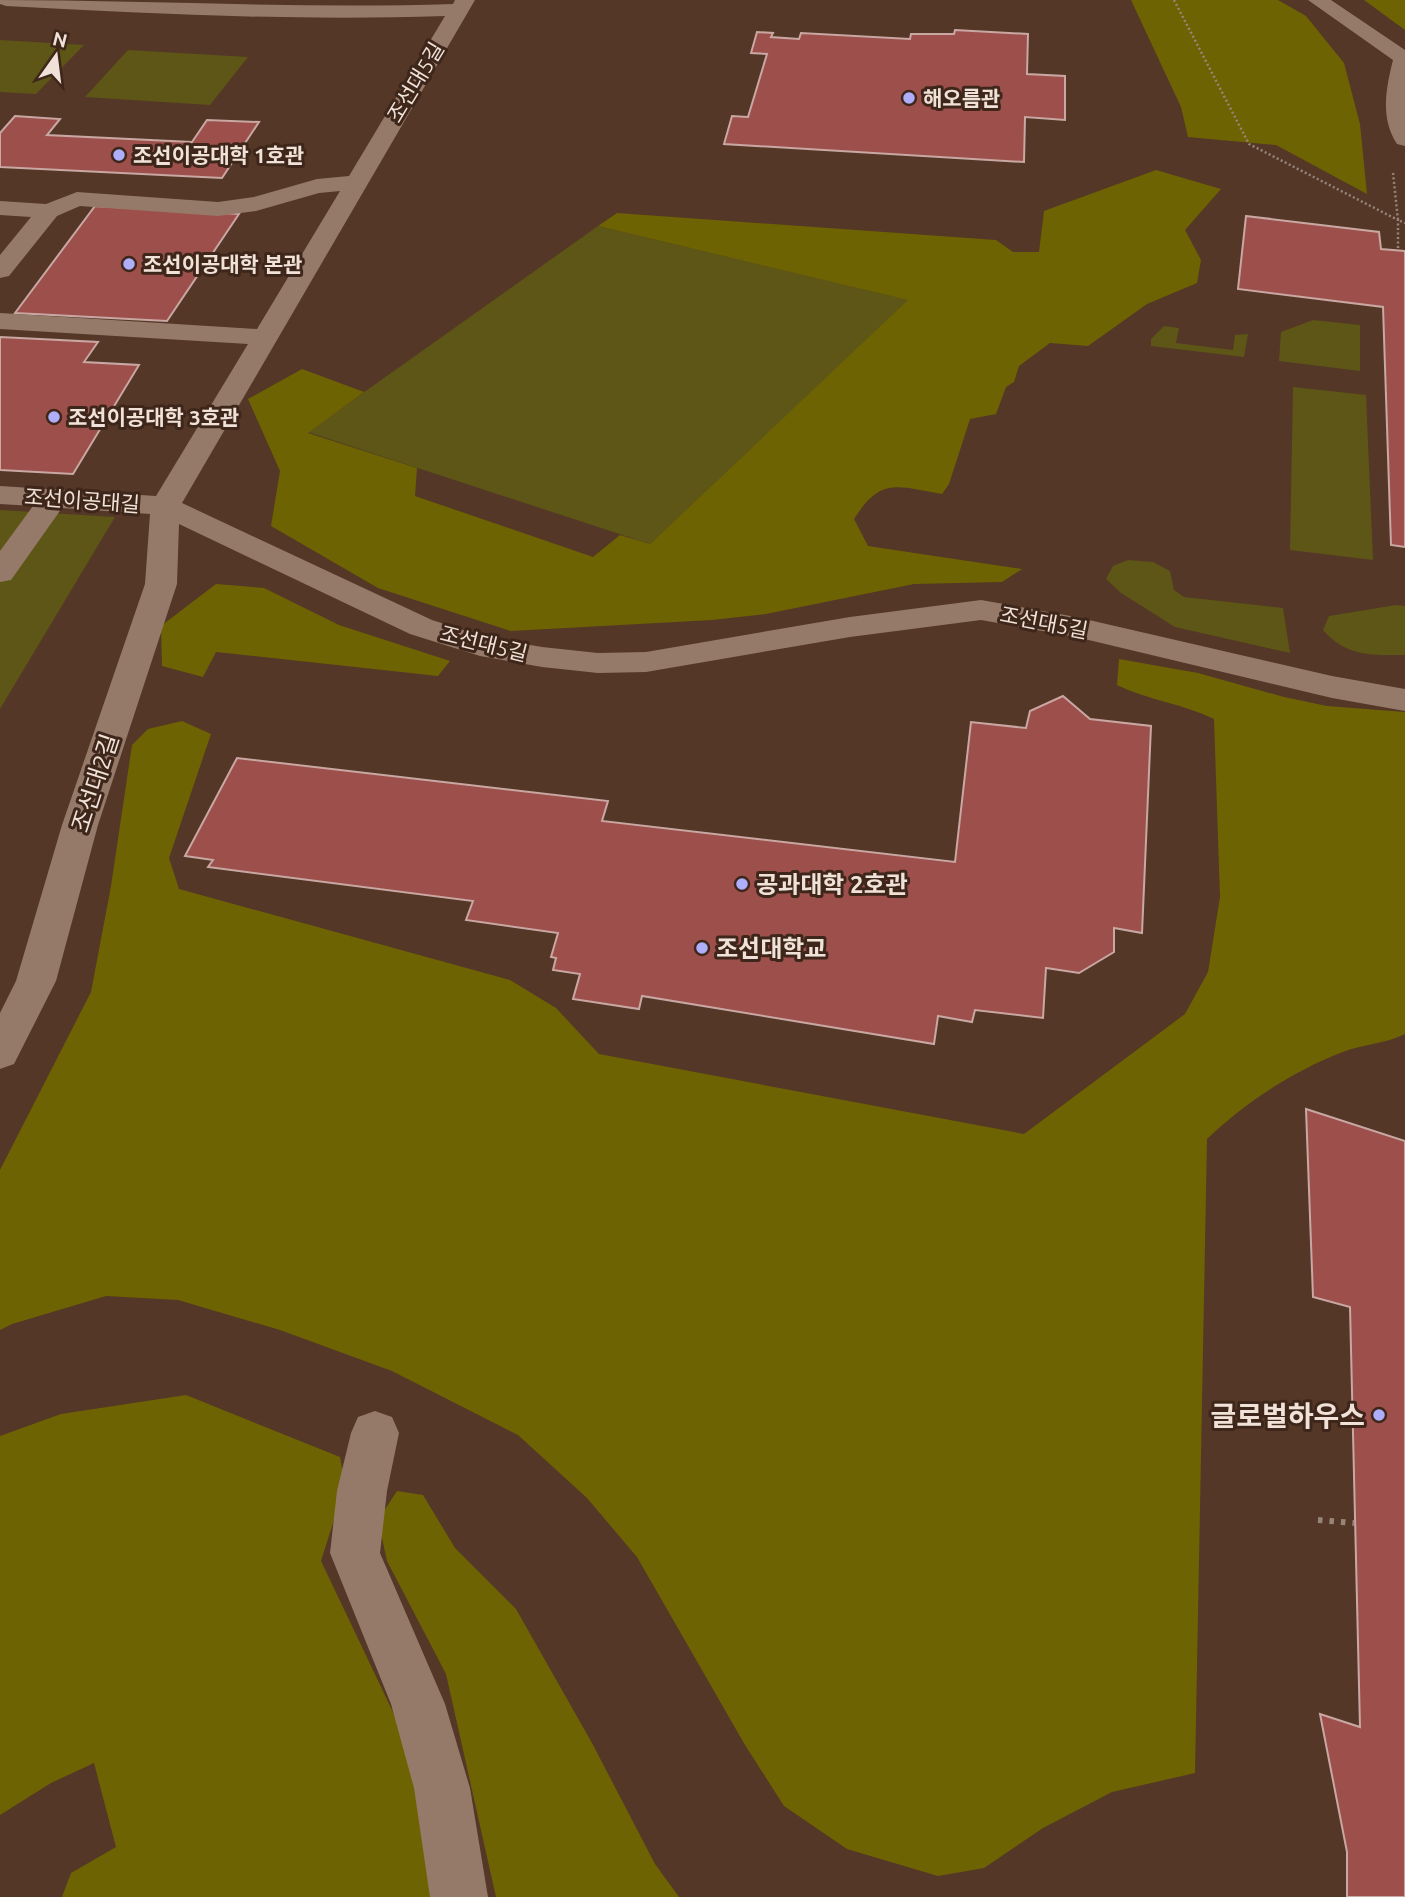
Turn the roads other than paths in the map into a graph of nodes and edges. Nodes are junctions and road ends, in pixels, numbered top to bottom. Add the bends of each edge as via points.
1 (6, 0) edge
2 (1318, 0) edge
3 (462, 5) edge
4 (368, 13) junction
5 (441, 38) junction
6 (1405, 59) edge
7 (1405, 139) edge
8 (356, 182) junction
9 (0, 208) edge
10 (49, 211) junction
11 (0, 271) edge
12 (0, 321) edge
13 (264, 337) junction
14 (0, 495) edge
15 (54, 498) junction
16 (165, 506) junction
17 (0, 573) edge
18 (36, 576) dead end
19 (1405, 700) edge
20 (0, 1053) edge
21 (375, 1433) dead end
22 (459, 1897) edge

1 - 4 street
2 - 6 street
3 - 4 street
3 - 5 street, 조선대5길
4 - 5 street via 401,18
5 - 8 street, 조선대5길
6 - 7 street via 1395,95 1396,118
8 - 10 street via 317,186 256,204 218,209 77,199
8 - 13 street, 조선대5길
9 - 10 street
10 - 11 street
12 - 13 street
13 - 16 street, 조선대5길
14 - 15 street, 조선이공대길
15 - 16 street, 조선이공대길
15 - 17 street
16 - 19 street, 조선대5길 via 421,627 480,646 542,657 646,662 981,610
16 - 20 street, 조선대2길 via 161,584 80,825 36,981
17 - 18 street
21 - 22 street via 355,1553 418,1704 442,1788

